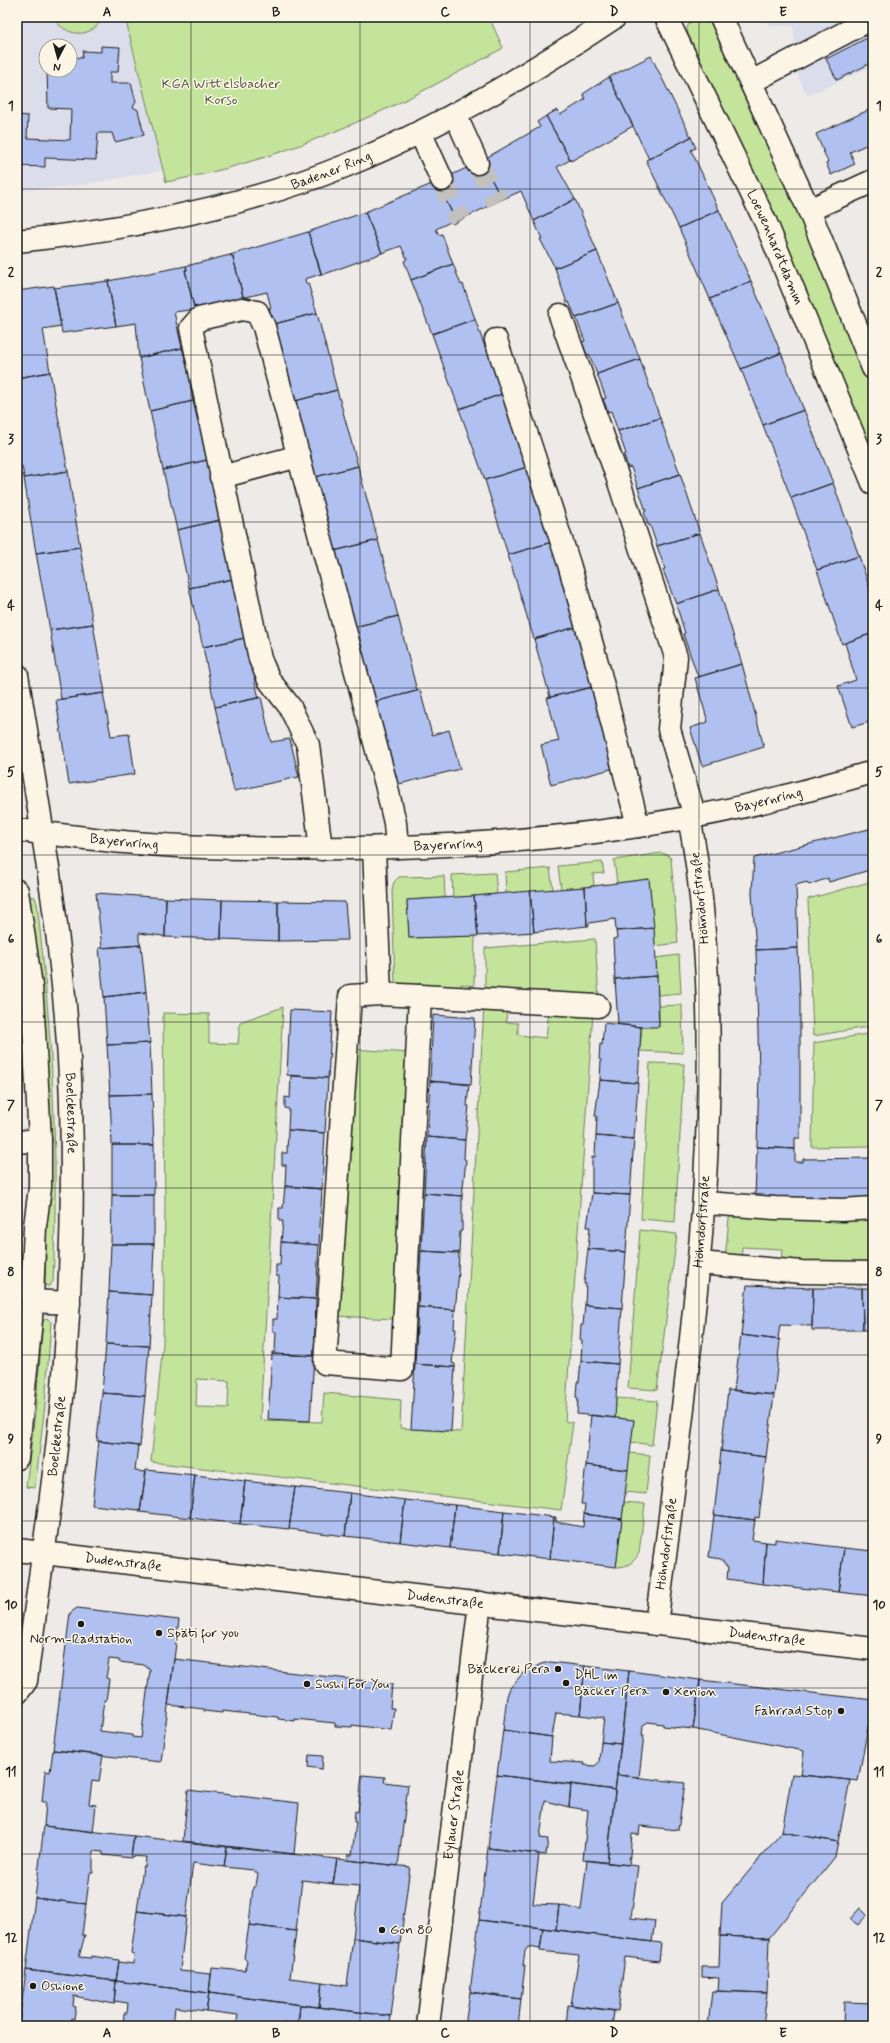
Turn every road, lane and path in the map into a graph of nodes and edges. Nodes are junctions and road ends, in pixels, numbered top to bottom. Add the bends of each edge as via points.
1 (615, 17) edge
2 (666, 17) edge
3 (721, 17) edge
4 (873, 18) edge
5 (751, 82) junction
6 (455, 114) junction
7 (420, 132) junction
8 (477, 162) tunnel mouth
9 (442, 180) tunnel mouth
10 (873, 181) edge
11 (809, 210) junction
12 (17, 241) edge
13 (560, 315) dead end
14 (496, 340) dead end
15 (873, 368) edge
16 (299, 456) junction
17 (220, 477) junction
18 (873, 483) edge
19 (17, 675) edge
20 (873, 772) edge
21 (692, 817) junction
22 (638, 826) junction
23 (17, 830) edge
24 (42, 833) junction
25 (397, 847) junction
26 (374, 848) junction
27 (321, 849) junction
28 (17, 891) edge
29 (380, 994) junction
30 (420, 996) junction
31 (598, 1006) dead end
32 (40, 1140) junction
33 (17, 1142) edge
34 (705, 1203) junction
35 (873, 1208) edge
36 (699, 1264) junction
37 (873, 1273) edge
38 (32, 1301) junction
39 (69, 1303) junction
40 (17, 1458) edge
41 (17, 1550) edge
42 (43, 1553) junction
43 (480, 1603) junction
44 (656, 1624) junction
45 (873, 1649) edge
46 (17, 1693) edge
47 (428, 2026) edge

1 - 6 street, Badener Ring via 544,65
2 - 18 street, Loewenhardtdamm via 766,223
3 - 5 street
4 - 5 street
5 - 11 street
6 - 7 street, Badener Ring
6 - 8 street
7 - 9 street
7 - 12 street, Badener Ring via 346,166 211,209 82,234
10 - 11 street
11 - 15 street
13 - 21 street, Höhndorfstraße via 617,476 676,657 669,728
14 - 22 street via 569,564 599,670
16 - 17 street
16 - 17 street via 264,327 257,312 242,308 199,319 191,328
16 - 25 street via 386,784 395,823
17 - 27 street via 260,659 269,680 290,707 308,745
19 - 24 street, Boelckestraße
20 - 21 street, Bayernring via 772,800
21 - 22 street, Bayernring
21 - 34 street, Höhndorfstraße via 708,1006 709,1095
22 - 25 street, Bayernring via 507,841
23 - 24 street, Bayernring
24 - 27 street, Bayernring via 155,844
24 - 39 street, Boelckestraße via 61,968 70,1094 72,1220
25 - 26 street, Bayernring
26 - 27 street, Bayernring
26 - 29 street
28 - 32 street via 31,986
29 - 30 street
29 - 30 street via 350,996 325,1363 402,1369
30 - 31 street
32 - 33 street
32 - 38 street via 40,1188 35,1226
34 - 35 street via 842,1210
34 - 36 street, Höhndorfstraße
36 - 37 street via 802,1272
36 - 44 street, Höhndorfstraße
38 - 39 street
38 - 40 street
39 - 42 street, Boelckestraße via 58,1439
41 - 42 street, Dudenstraße
42 - 43 street, Dudenstraße
42 - 46 street, Boelckestraße via 26,1681
43 - 44 street, Dudenstraße
43 - 47 street, Eylauer Straße
44 - 45 street, Dudenstraße

